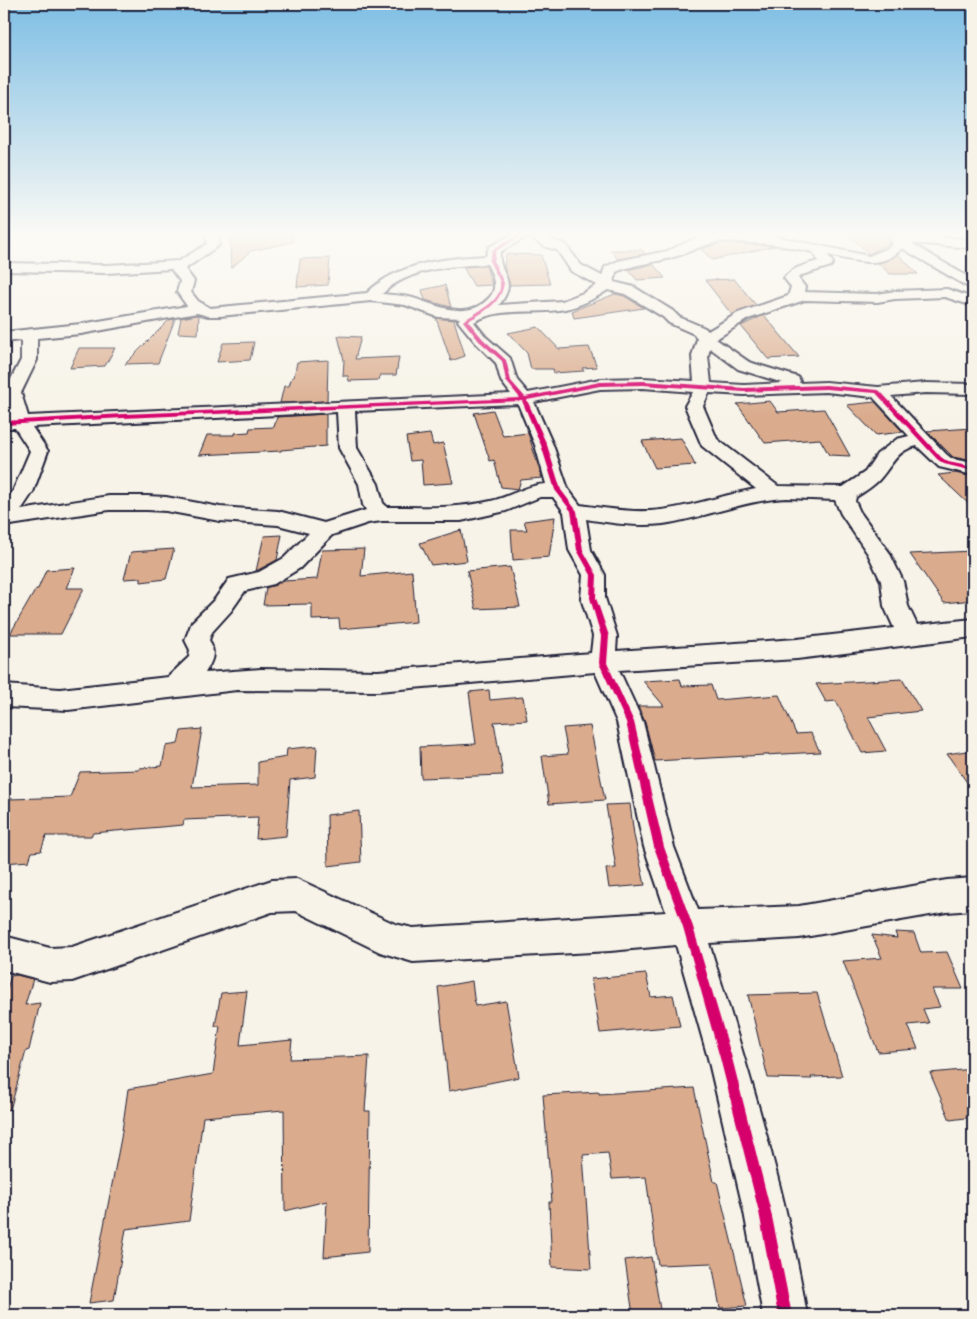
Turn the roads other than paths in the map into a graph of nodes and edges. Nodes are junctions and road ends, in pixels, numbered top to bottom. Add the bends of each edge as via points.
1 (186, 295) edge
2 (373, 295) edge
3 (500, 295) edge
4 (590, 295) edge
5 (636, 295) edge
6 (796, 295) edge
7 (907, 295) edge
8 (950, 295) edge
9 (370, 297) junction
10 (795, 298) junction
11 (973, 302) edge
12 (199, 308) junction
13 (479, 313) junction
14 (29, 335) junction
15 (4, 337) edge
16 (704, 340) junction
17 (703, 388) junction
18 (805, 388) junction
19 (973, 389) edge
20 (878, 392) junction
21 (524, 399) junction
22 (346, 406) junction
23 (12, 423) edge
24 (923, 439) junction
25 (973, 468) edge
26 (774, 492) junction
27 (847, 494) junction
28 (566, 501) junction
29 (382, 514) junction
30 (4, 519) edge
31 (325, 530) junction
32 (973, 628) edge
33 (910, 636) junction
34 (603, 663) junction
35 (174, 687) junction
36 (4, 696) edge
37 (973, 894) edge
38 (688, 927) junction
39 (4, 954) edge
40 (785, 1315) edge

1 - 12 street
2 - 9 street
3 - 13 street
4 - 13 street via 564,305 516,307
5 - 16 street via 674,320 700,331
6 - 10 street
7 - 10 street via 877,298
8 - 11 street
9 - 12 street via 234,312 208,312
9 - 13 street via 408,301 438,313
10 - 16 street via 743,316
12 - 14 street
13 - 21 street via 465,321 504,361 509,380
14 - 15 street
14 - 23 street via 29,360 12,393
16 - 17 street via 700,356
16 - 18 street via 727,353 735,362 783,377
17 - 18 street
17 - 21 street via 643,383 600,384
17 - 26 street via 694,406 710,442
18 - 20 street
19 - 20 street via 925,388
20 - 24 street
21 - 22 street
21 - 28 street
22 - 23 street
22 - 29 street via 350,452 374,495 373,505
23 - 30 street via 39,451 23,492
24 - 25 street via 946,463
24 - 27 street via 904,443 892,451 872,476
26 - 27 street
26 - 28 street via 677,515 650,518
27 - 33 street via 844,501 878,552 892,581 896,606
28 - 29 street via 537,491 499,506 461,514
28 - 34 street via 580,550 594,575 593,598 606,636
29 - 31 street
30 - 31 street via 109,504 147,503 220,514 278,518
31 - 35 street via 292,563 266,578 237,585 223,606 201,628 197,640 202,650 200,658
32 - 33 street
33 - 34 street via 797,649
34 - 35 street via 378,681 260,679
34 - 38 street via 630,722 660,847
35 - 36 street via 68,699
37 - 38 street via 799,922
38 - 39 street via 413,945 392,940 297,895 284,894 72,964 50,965
38 - 40 street via 729,1068

